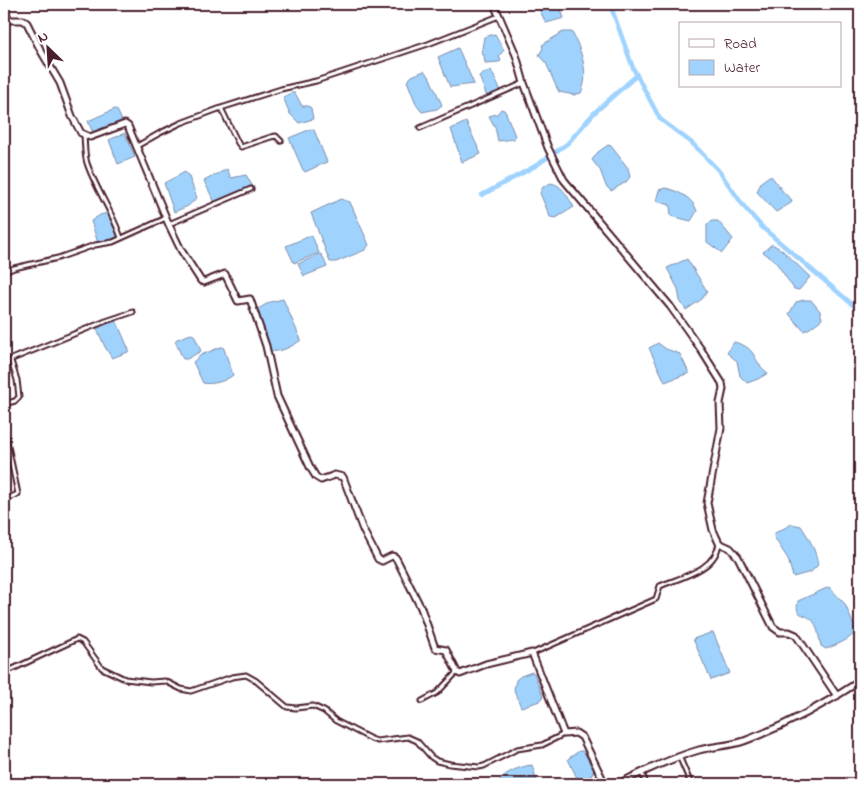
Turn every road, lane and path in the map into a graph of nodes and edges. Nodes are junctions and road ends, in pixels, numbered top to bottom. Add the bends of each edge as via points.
1 (494, 4) edge
2 (4, 12) edge
3 (499, 16) junction
4 (524, 84) junction
5 (221, 108) junction
6 (420, 128) dead end
7 (84, 136) junction
8 (281, 141) dead end
9 (136, 146) junction
10 (251, 189) dead end
11 (166, 218) junction
12 (169, 224) junction
13 (120, 238) junction
14 (4, 272) edge
15 (132, 312) dead end
16 (4, 404) edge
17 (4, 428) edge
18 (4, 500) edge
19 (719, 544) junction
20 (532, 653) junction
21 (457, 672) junction
22 (4, 673) edge
23 (860, 681) edge
24 (838, 696) junction
25 (422, 701) dead end
26 (564, 734) junction
27 (679, 756) junction
28 (642, 772) junction
29 (605, 784) edge
30 (618, 784) edge
31 (646, 784) edge
32 (691, 784) edge

1 - 3 main road
2 - 7 main road via 10,20 27,23
3 - 4 main road
3 - 5 street via 381,60
4 - 6 street
4 - 19 main road via 564,180 670,306 722,383 720,435 707,503
5 - 8 street via 241,147 276,136
5 - 9 street via 181,123
7 - 9 main road via 90,137 126,124
7 - 13 street via 88,166
9 - 11 main road
10 - 12 street
11 - 12 main road
11 - 13 street
12 - 21 main road via 201,280 204,282 225,274 238,300 250,299 266,346 277,396 310,467 321,480 335,475 343,477 378,559 395,557 421,608 432,643 435,648 446,650
13 - 14 street
15 - 16 street via 12,358 19,397
17 - 18 street via 18,494
19 - 20 street via 715,557 704,568 660,586 656,599
19 - 24 main road via 730,548 738,557 773,626 780,632 796,635
20 - 21 main road via 486,664 465,674
20 - 26 main road
21 - 25 street via 437,693
22 - 26 street via 77,639 102,668 125,679 166,681 191,691 232,676 246,675 287,707 313,706 377,741 408,737 431,757 450,764 484,766 517,749 542,745
23 - 24 main road
24 - 27 main road via 742,742
26 - 29 main road via 576,733 582,737
27 - 28 main road
27 - 32 street
28 - 30 main road
28 - 31 street

